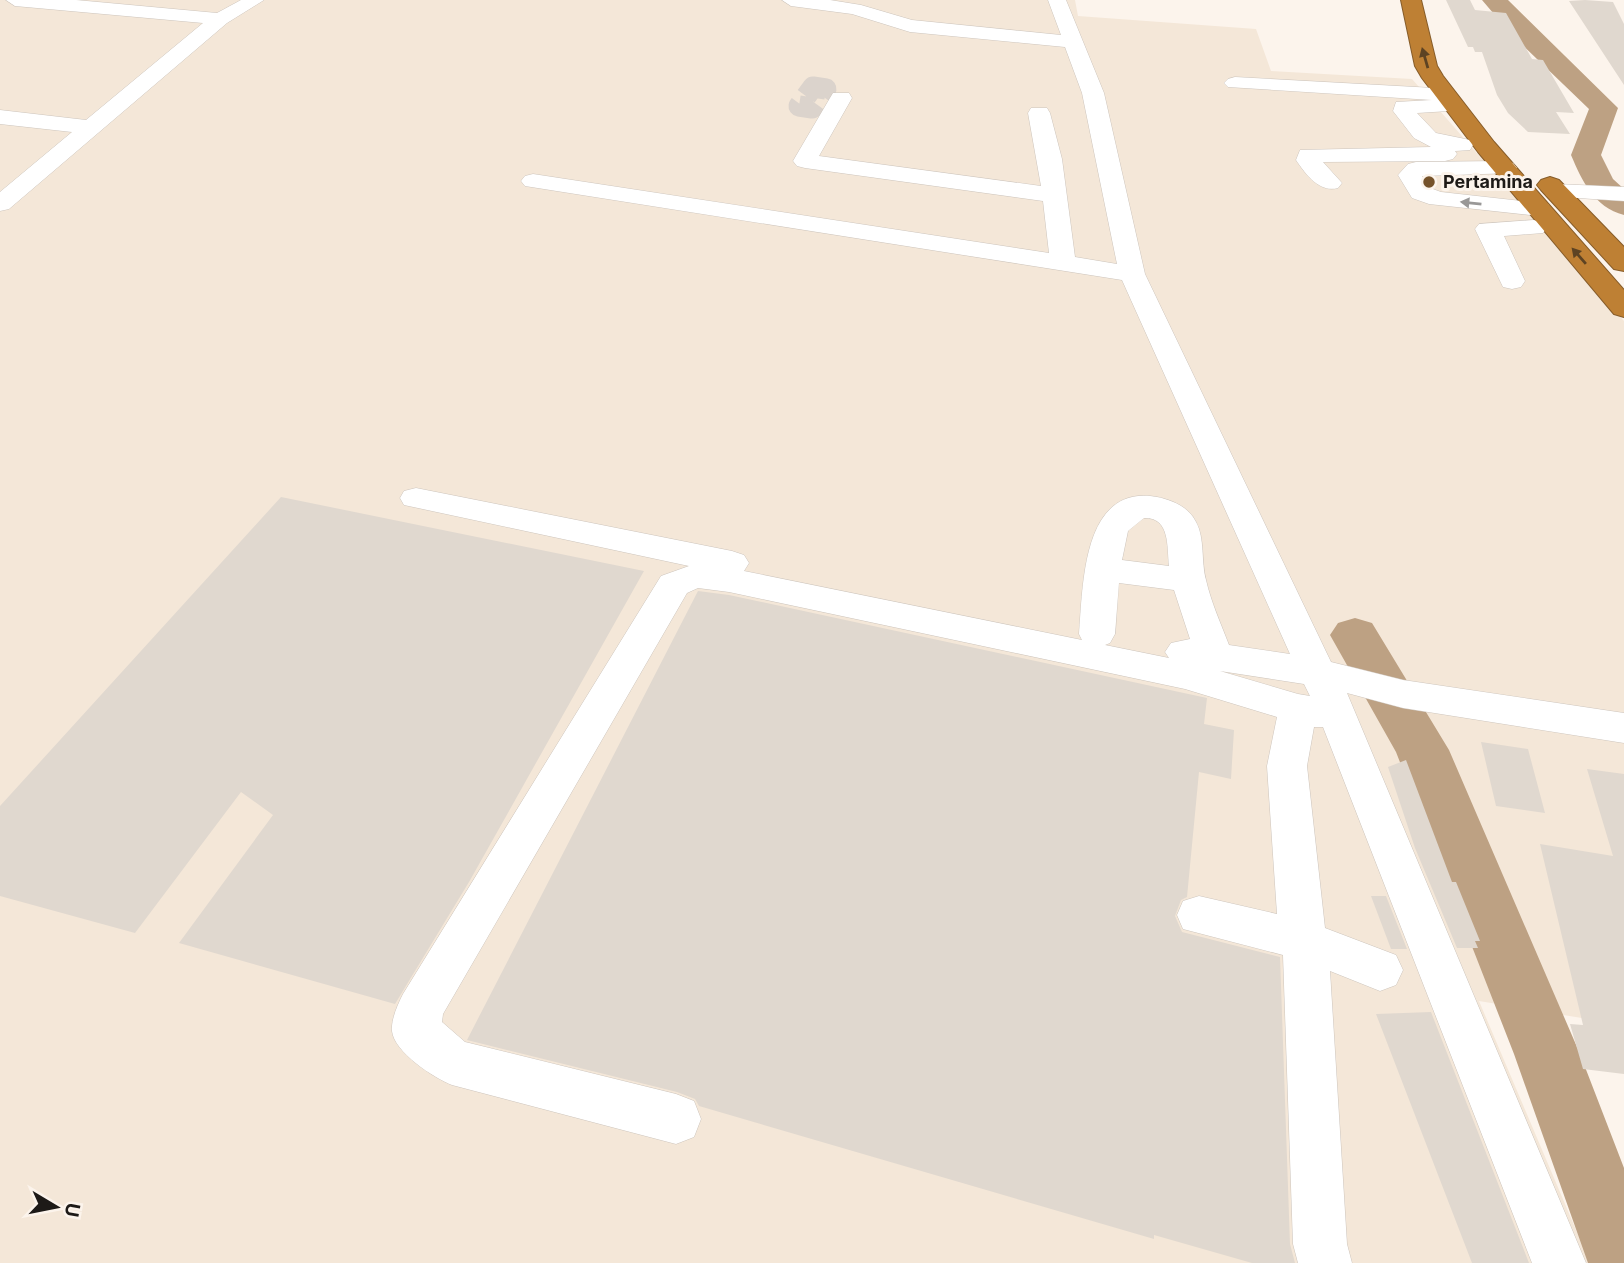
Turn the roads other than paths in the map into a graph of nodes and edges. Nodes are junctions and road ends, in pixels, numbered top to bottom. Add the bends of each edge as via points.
1 (15, 0) edge
2 (188, 0) edge
3 (255, 0) edge
4 (791, 0) edge
5 (1056, 0) edge
6 (1411, 0) edge
7 (1430, 0) edge
8 (164, 14) junction
9 (220, 19) junction
10 (1075, 42) junction
11 (1235, 83) dead end
12 (841, 98) dead end
13 (1448, 100) junction
14 (1039, 113) dead end
15 (0, 117) edge
16 (88, 127) junction
17 (1494, 156) junction
18 (533, 181) dead end
19 (1330, 183) dead end
20 (1568, 191) junction
21 (1620, 193) edge
22 (1055, 195) junction
23 (0, 204) edge
24 (1539, 209) junction
25 (1556, 229) junction
26 (1063, 263) junction
27 (1624, 264) edge
28 (1132, 274) junction
29 (1512, 281) dead end
30 (1624, 308) edge
31 (416, 498) dead end
32 (1102, 569) junction
33 (1188, 580) junction
34 (1097, 634) junction
35 (1215, 659) junction
36 (1345, 696) junction
37 (1624, 728) edge
38 (1199, 915) dead end
39 (1306, 941) junction
40 (1380, 970) dead end
41 (676, 1119) dead end
42 (1325, 1263) edge
43 (1559, 1263) edge

1 - 8 street
2 - 8 street
3 - 9 street
4 - 10 street via 854,9 910,26
5 - 10 street
13 -> 6 highway via 1426,66
7 - 20 highway via 1444,59 1456,82 1534,167
8 - 9 street
9 - 16 street
10 - 28 street via 1093,93
11 - 13 street
12 - 22 street via 805,161
13 - 17 highway
13 - 17 street via 1404,107 1404,111 1431,141
14 - 22 street
15 - 16 street
16 - 23 street
17 - 19 street via 1308,155
17 - 24 highway
24 -> 17 street via 1438,199 1421,192 1410,175 1416,169
18 - 26 street
20 - 21 street
20 - 27 highway
22 - 26 street
24 - 25 highway
25 - 29 street via 1488,229
30 -> 25 highway
26 - 28 street
28 - 36 street
31 - 34 street
32 - 33 street
32 - 33 street via 1112,527 1135,508 1154,507 1181,524
32 - 34 street
33 - 35 street
34 - 35 street
35 - 36 street
36 - 37 street
36 - 39 street via 1287,766 1299,911
36 - 41 street via 1186,675 729,580 694,576 674,585 420,1009 416,1031 452,1062
36 - 43 street
38 - 39 street
39 - 40 street
39 - 42 street via 1320,1244

